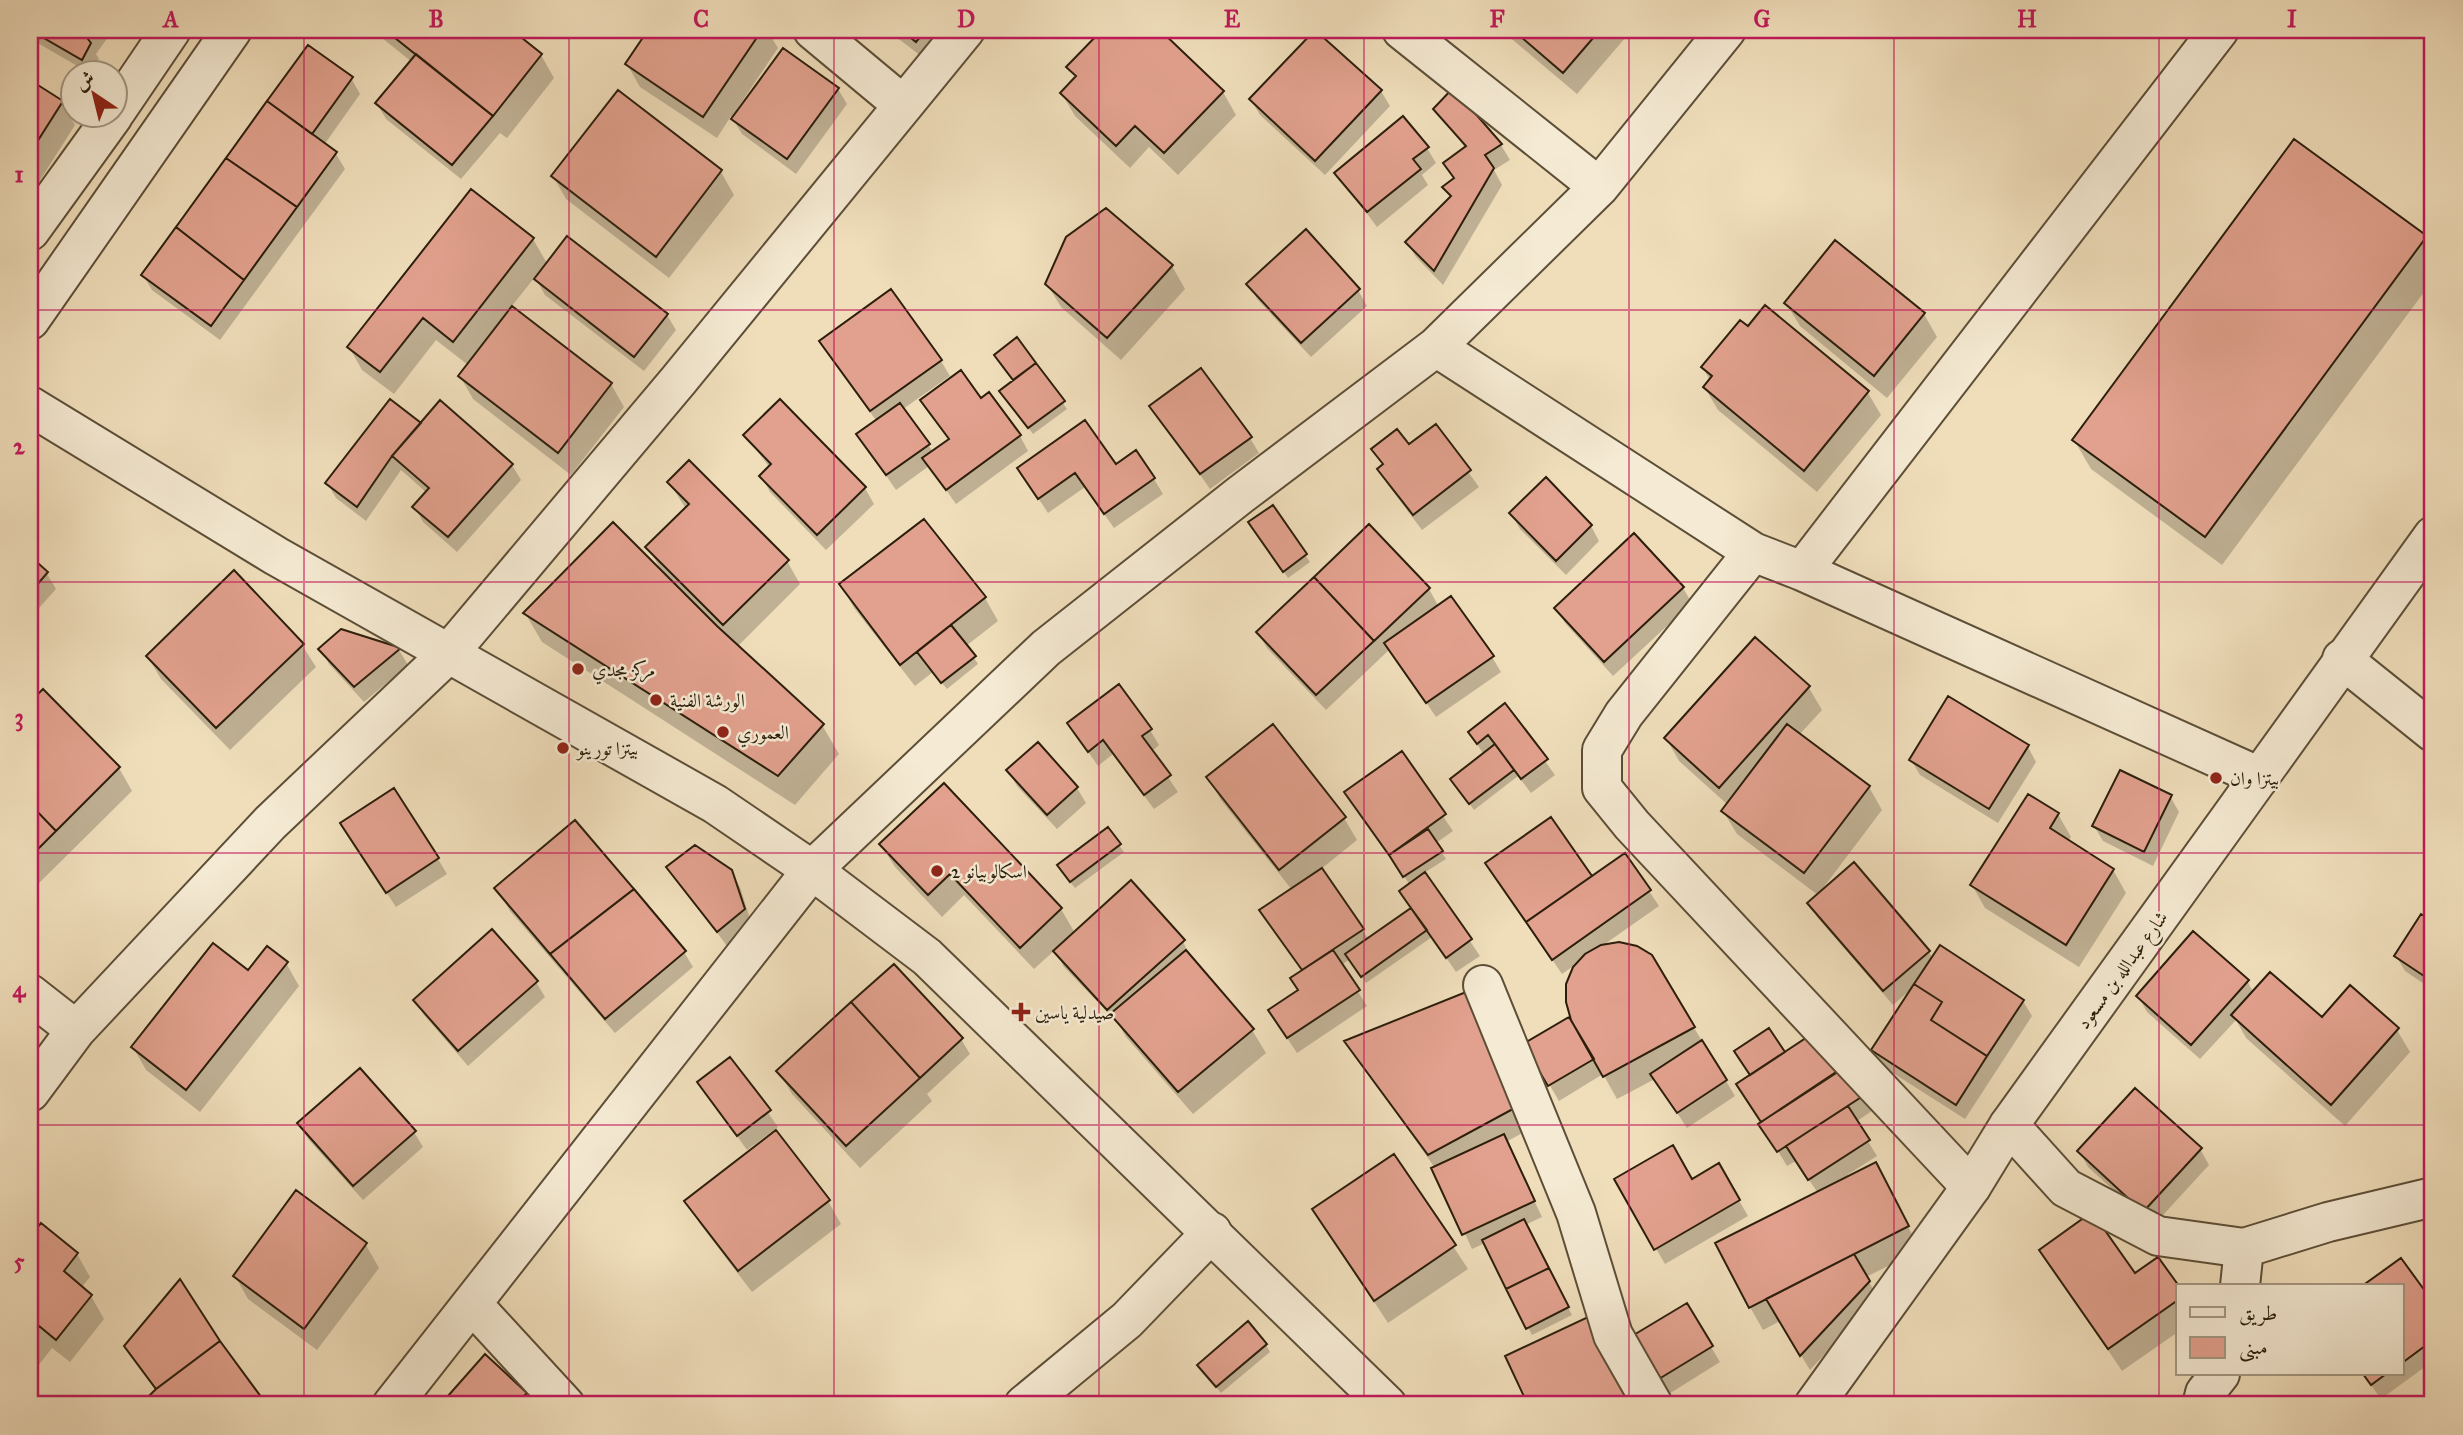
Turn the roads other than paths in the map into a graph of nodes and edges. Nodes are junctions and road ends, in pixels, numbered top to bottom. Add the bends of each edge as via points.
1 (171, 30) edge
2 (232, 30) edge
3 (813, 30) edge
4 (965, 30) edge
5 (1402, 30) edge
6 (1726, 30) edge
7 (2219, 30) edge
8 (130, 90) edge
9 (903, 105) junction
10 (103, 130) edge
11 (1598, 187) junction
12 (30, 231) edge
13 (30, 320) edge
14 (1436, 347) junction
15 (30, 406) edge
16 (2433, 536) edge
17 (1753, 552) junction
18 (1802, 571) junction
19 (448, 654) junction
20 (2342, 659) junction
21 (2433, 732) edge
22 (2260, 777) junction
23 (812, 870) junction
24 (1483, 985) dead end
25 (30, 994) edge
26 (76, 1030) junction
27 (30, 1092) edge
28 (2009, 1125) junction
29 (1971, 1187) junction
30 (2433, 1197) edge
31 (1212, 1231) junction
32 (2244, 1248) junction
33 (2240, 1284) edge
34 (473, 1305) junction
35 (2218, 1376) edge
36 (391, 1405) edge
37 (565, 1405) edge
38 (1024, 1405) edge
39 (1387, 1405) edge
40 (1653, 1405) edge
41 (1814, 1405) edge
42 (2202, 1405) edge

1 - 8 street
2 - 13 street
3 - 9 street
4 - 9 street
5 - 11 street
6 - 11 street
7 - 18 street
9 - 19 street
10 - 12 street
11 - 14 street
14 - 17 street
14 - 23 street via 1046,648
15 - 19 street
16 - 20 street, شارع عبدالله بن مسعود
17 - 18 street
17 - 29 street via 1624,714 1602,750 1602,788
18 - 22 street
19 - 23 street via 715,804
19 - 26 street via 270,823
20 - 21 street
20 - 22 street, شارع عبدالله بن مسعود
22 - 28 street, شارع عبدالله بن مسعود
23 - 31 street via 927,957
23 - 34 street
24 - 40 street via 1576,1213 1613,1335
25 - 26 street
26 - 27 street
28 - 29 street, شارع عبدالله بن مسعود
28 - 32 street via 2066,1188 2158,1236
29 - 41 street, شارع عبدالله بن مسعود
30 - 32 street
31 - 38 street via 1128,1320
31 - 39 street
32 - 33 street
34 - 36 street
34 - 37 street
35 - 42 street

